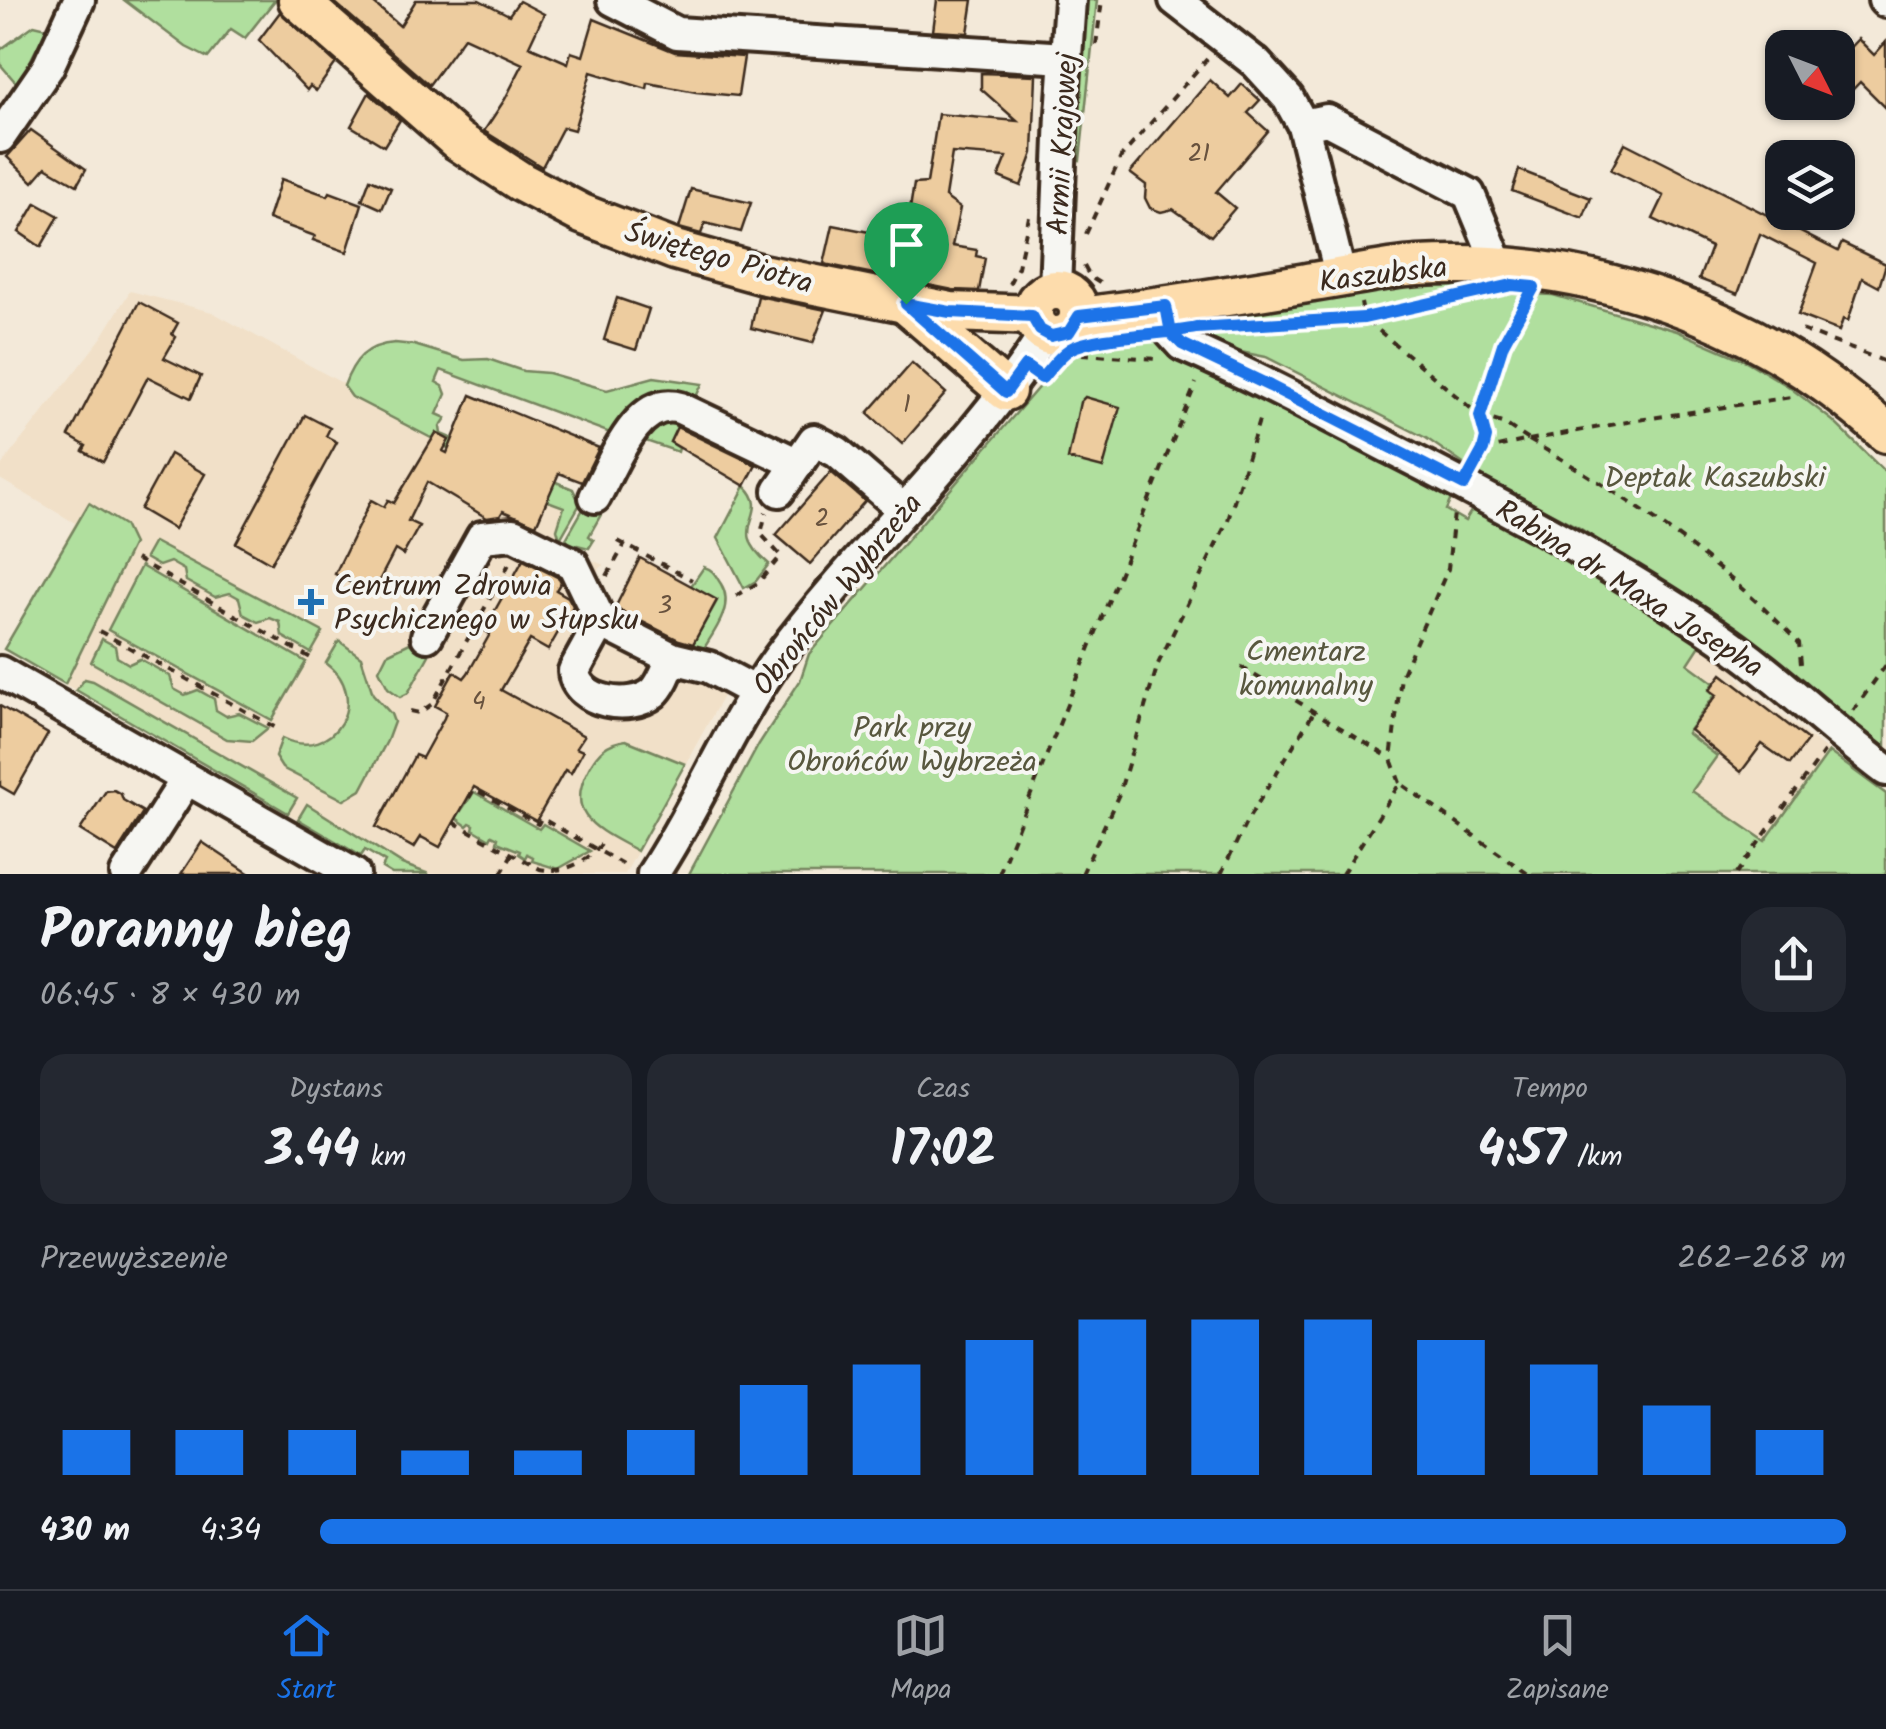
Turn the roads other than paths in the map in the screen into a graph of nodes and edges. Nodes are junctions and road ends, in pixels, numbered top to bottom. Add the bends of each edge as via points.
1 (79, 0) edge
2 (298, 0) edge
3 (614, 0) edge
4 (1070, 0) edge
5 (1175, 0) edge
6 (1065, 58) junction
7 (1303, 125) junction
8 (0, 137) edge
9 (1498, 264) junction
10 (1349, 277) junction
11 (906, 304) junction
12 (1166, 306) junction
13 (1058, 326) junction
14 (1006, 392) junction
15 (1886, 433) edge
16 (798, 464) junction
17 (779, 492) road end
18 (595, 497) dead end
19 (904, 510) junction
20 (601, 622) junction
21 (436, 647) road end
22 (672, 658) junction
23 (0, 672) edge
24 (756, 692) junction
25 (1886, 770) edge
26 (186, 780) junction
27 (649, 872) edge
28 (126, 874) edge
29 (354, 874) edge

1 - 8 street via 48,67
2 - 11 main road, Świętego Piotra via 458,141 582,214 726,265
3 - 6 street via 677,33
4 - 6 street, Armii Krajowej
5 - 7 street via 1256,63
6 - 13 street, Armii Krajowej
7 - 9 street via 1328,120 1469,194
7 - 10 street
9 - 10 main road, Kaszubska via 1415,266
9 - 15 main road, Kaszubska via 1577,275 1727,325 1828,385
10 - 12 main road, Kaszubska
11 - 13 main road, Świętego Piotra
11 - 14 main road
12 - 13 main road, Kaszubska
12 - 25 street, Rabina dr Maxa Josepha via 1171,333 1182,344 1553,534 1716,634
13 - 14 street, Obrońców Wybrzeża
14 - 19 street, Obrońców Wybrzeża
16 - 17 street
16 - 18 street via 666,404 634,429
16 - 19 street via 814,440
19 - 24 street, Obrońców Wybrzeża
20 - 21 street via 573,564 513,534 482,536
20 - 22 street
20 - 22 street via 574,671 585,693 616,701 643,698 653,693
22 - 24 street via 709,667
23 - 26 street
24 - 27 street, Obrońców Wybrzeża
26 - 28 street
26 - 29 street

